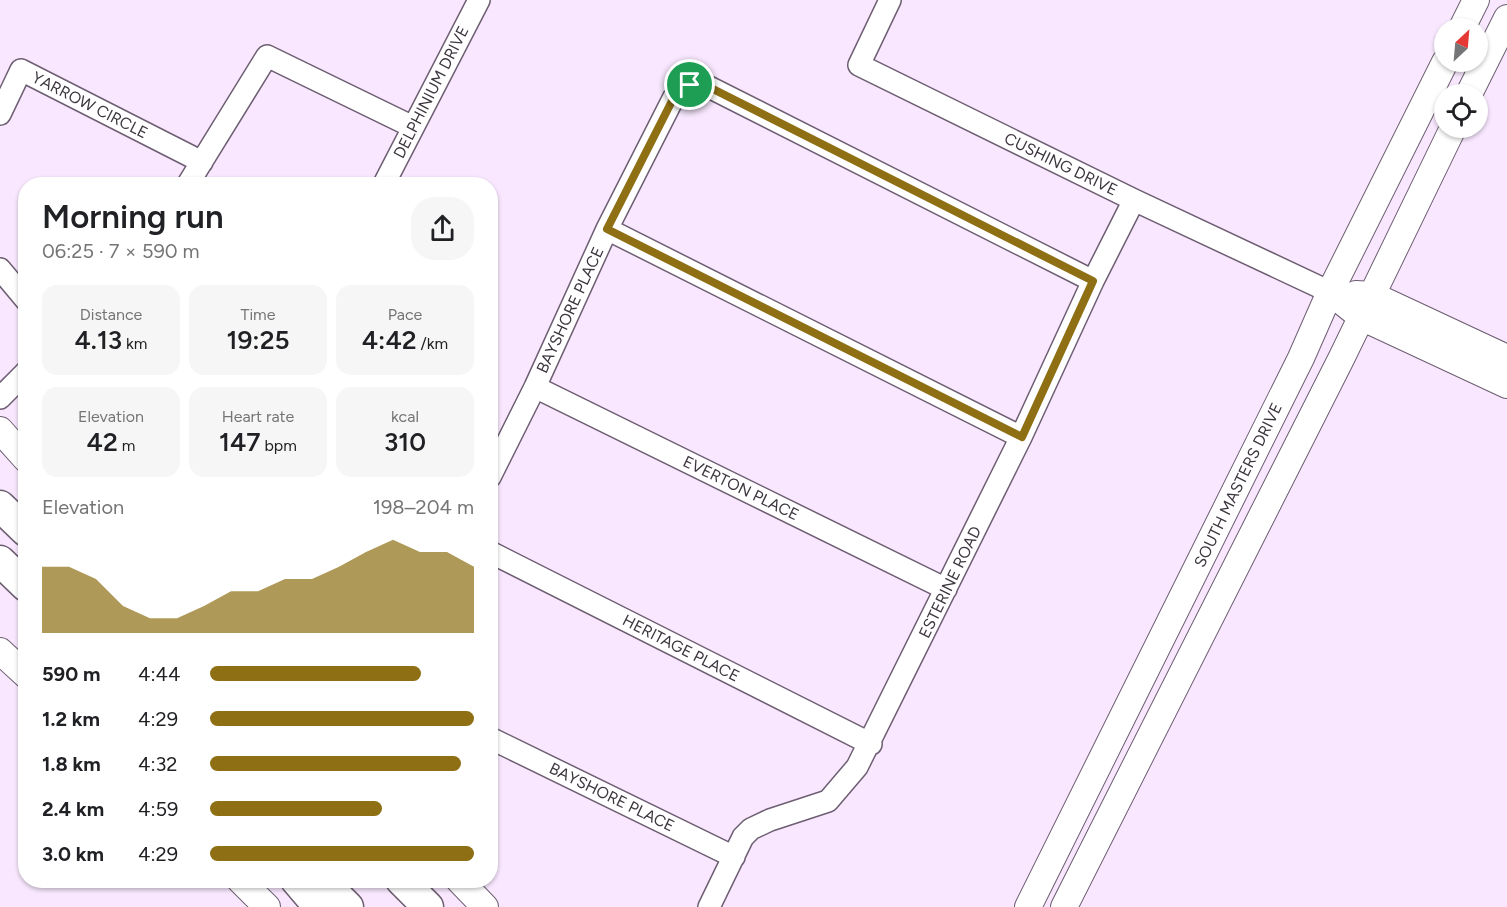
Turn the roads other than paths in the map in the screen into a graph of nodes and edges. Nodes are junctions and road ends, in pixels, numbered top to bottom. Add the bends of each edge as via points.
1 (478, 0) edge
2 (890, 0) edge
3 (1476, 0) edge
4 (1467, 18) edge
5 (1507, 18) edge
6 (1440, 72) edge
7 (1474, 84) edge
8 (0, 114) edge
9 (413, 127) junction
10 (1448, 138) edge
11 (202, 162) junction
12 (192, 177) edge
13 (388, 177) edge
14 (1134, 200) junction
15 (607, 229) junction
16 (0, 269) edge
17 (1093, 281) junction
18 (18, 290) edge
19 (1330, 292) junction
20 (1367, 306) junction
21 (1507, 358) edge
22 (18, 380) edge
23 (1507, 385) edge
24 (535, 387) junction
25 (0, 398) edge
26 (0, 430) edge
27 (1022, 437) junction
28 (18, 450) edge
29 (498, 461) edge
30 (0, 495) edge
31 (15, 521) edge
32 (498, 556) edge
33 (0, 561) edge
34 (18, 578) edge
35 (0, 587) edge
36 (946, 589) junction
37 (18, 602) edge
38 (0, 651) edge
39 (18, 668) edge
40 (498, 742) edge
41 (871, 744) junction
42 (734, 857) junction
43 (248, 888) edge
44 (303, 888) edge
45 (329, 888) edge
46 (389, 888) edge
47 (409, 888) edge
48 (467, 888) edge
49 (267, 907) edge
50 (319, 907) edge
51 (348, 907) edge
52 (406, 907) edge
53 (428, 907) edge
54 (485, 907) edge
55 (709, 907) edge
56 (1028, 907) edge
57 (1064, 907) edge

1 - 9 street, DELPHINIUM DRIVE
2 - 14 street, CUSHING DRIVE via 859,65
3 - 4 main road
5 - 7 main road
6 - 19 main road, SOUTH MASTERS DRIVE
8 - 11 street, YARROW CIRCLE via 21,70
9 - 11 street via 267,56
9 - 13 street, DELPHINIUM DRIVE
10 - 20 main road, SOUTH MASTERS DRIVE
11 - 12 street
14 - 17 street, ESTERINE ROAD
14 - 19 street, CUSHING DRIVE
15 - 17 street, BAYSHORE PLACE via 674,97 690,85 705,85
15 - 24 street, BAYSHORE PLACE
15 - 27 street
16 - 18 street
17 - 27 street, ESTERINE ROAD
19 - 20 main road
19 - 56 main road, SOUTH MASTERS DRIVE
20 - 21 main road
20 - 23 main road
20 - 57 main road, SOUTH MASTERS DRIVE
22 - 25 street
24 - 29 street, BAYSHORE PLACE
24 - 36 street, EVERTON PLACE
26 - 28 main road
27 - 36 street, ESTERINE ROAD
30 - 31 highway
32 - 41 street, HERITAGE PLACE
33 - 34 highway
35 - 37 highway
36 - 41 street, ESTERINE ROAD
38 - 39 main road
40 - 42 street, BAYSHORE PLACE
41 - 42 street, ESTERINE ROAD via 828,801 751,829
42 - 55 street, ESTERINE ROAD
43 - 49 main road
44 - 50 highway
45 - 51 highway
46 - 52 highway
47 - 53 highway
48 - 54 main road

